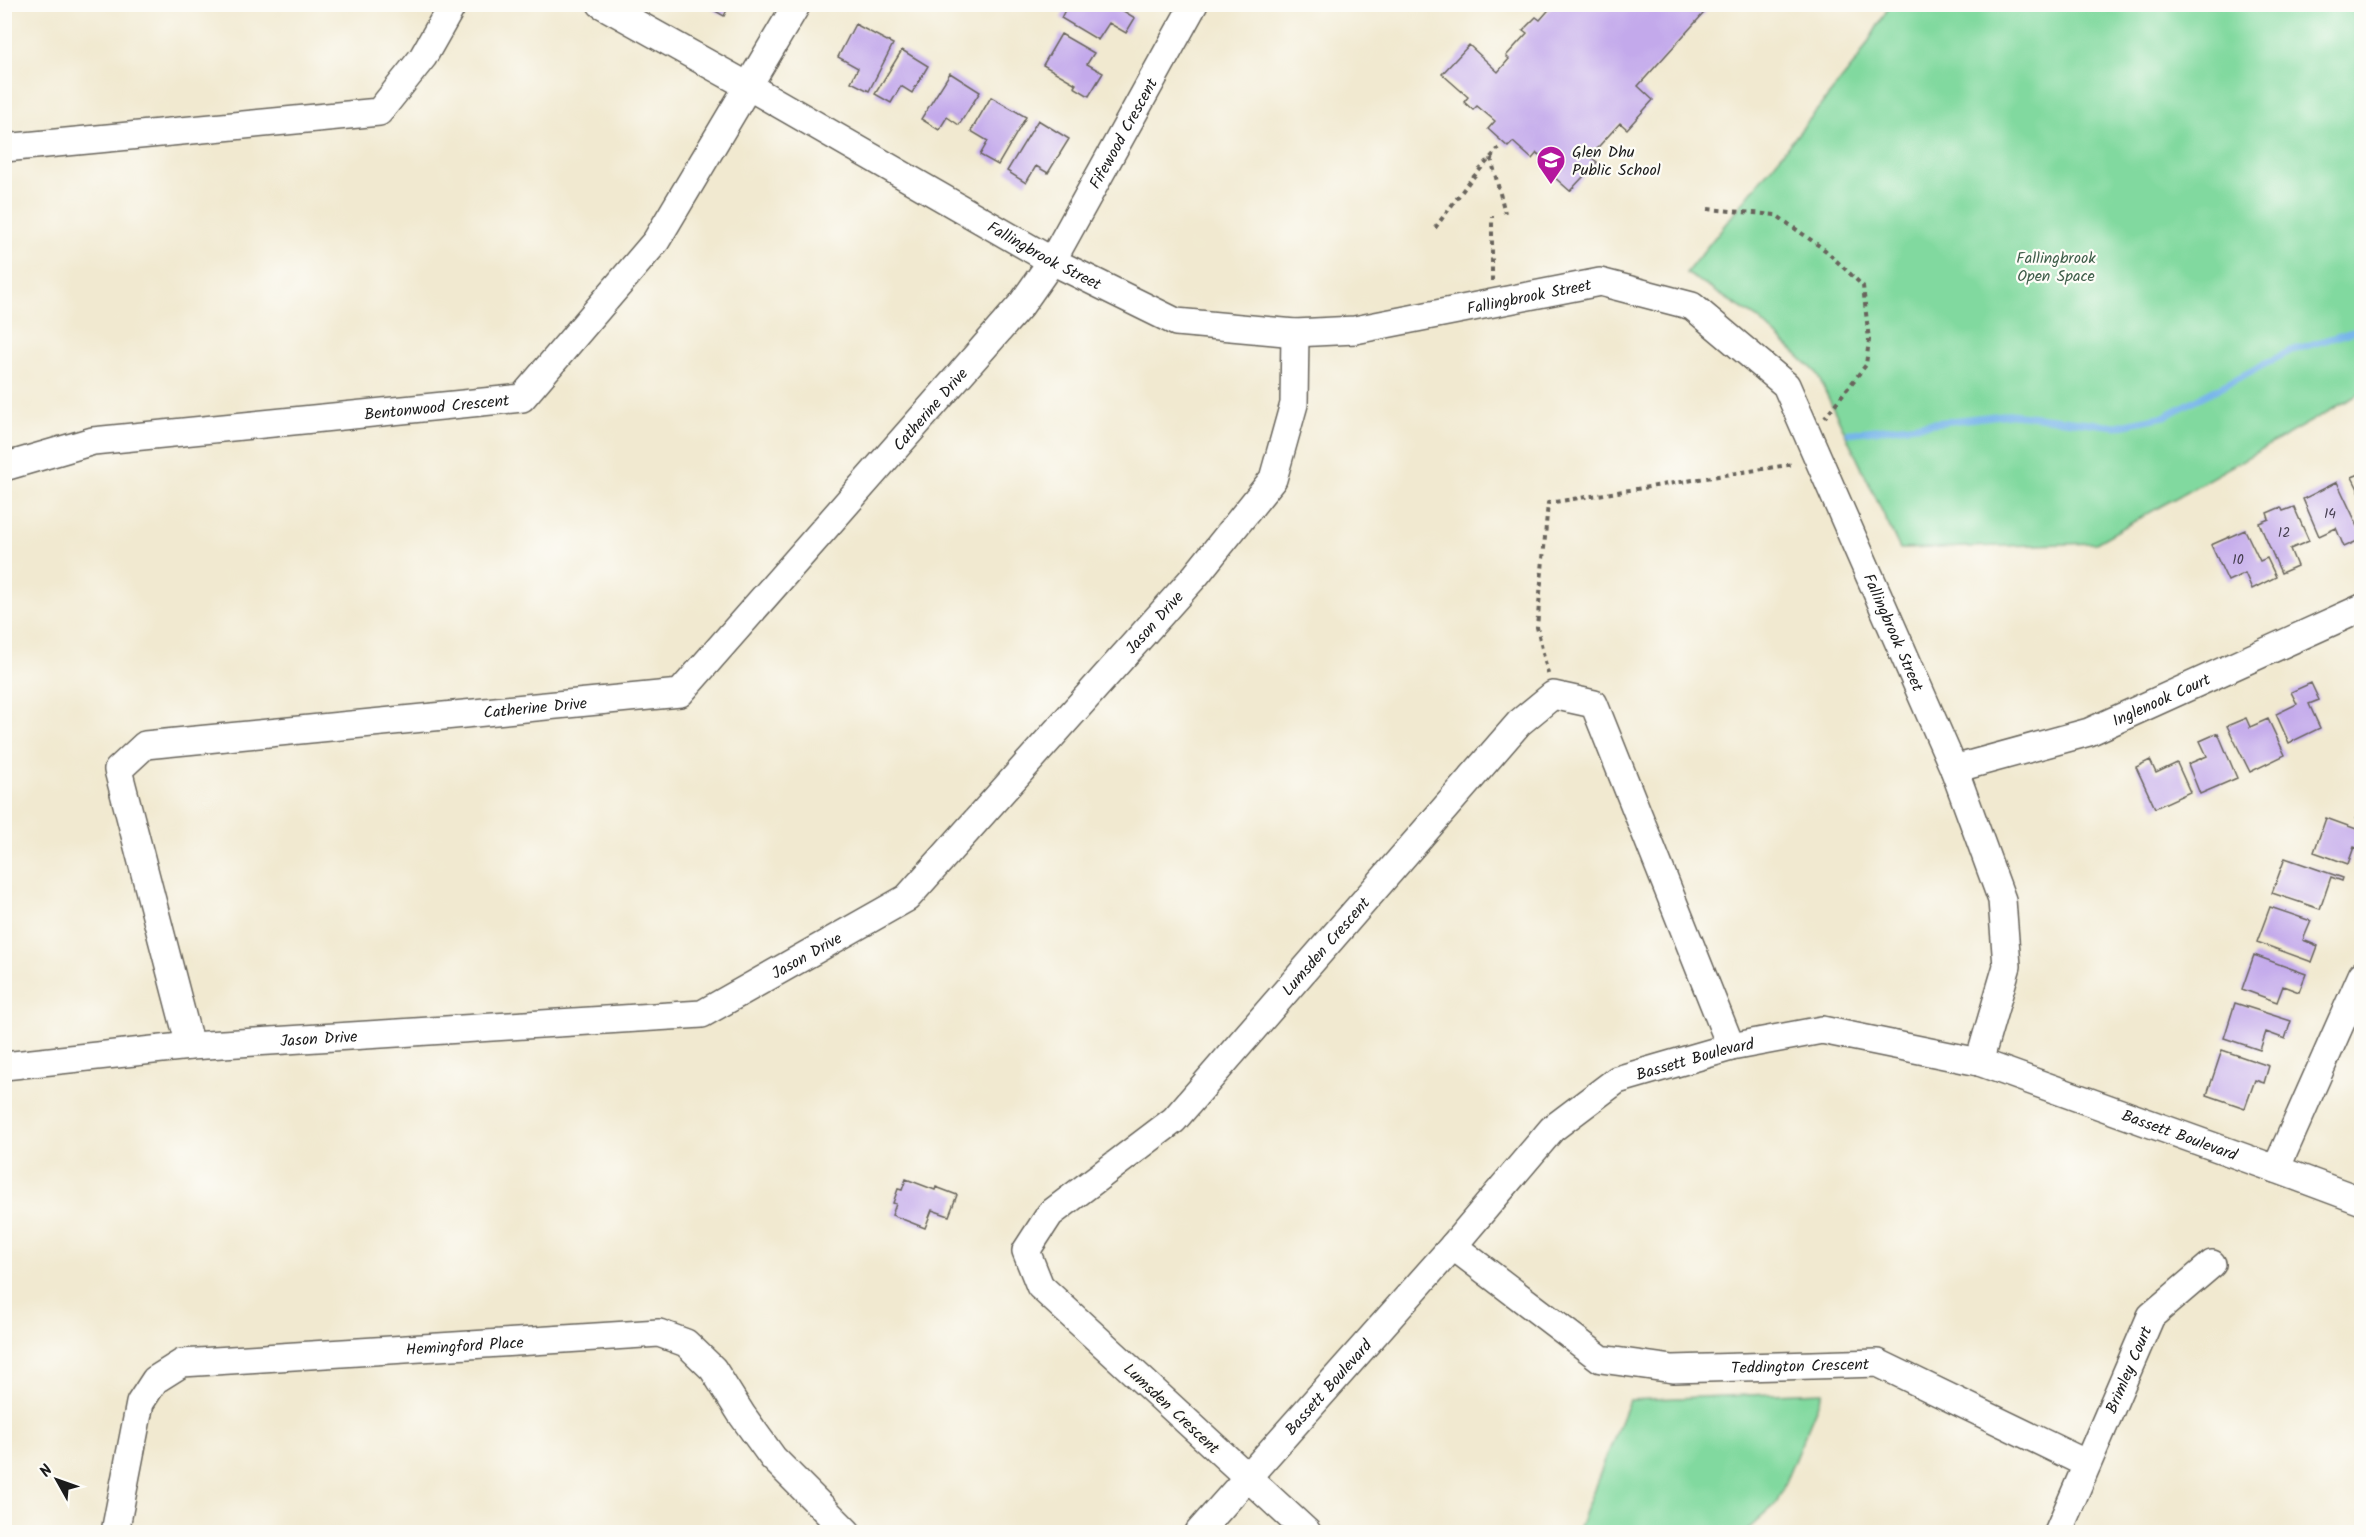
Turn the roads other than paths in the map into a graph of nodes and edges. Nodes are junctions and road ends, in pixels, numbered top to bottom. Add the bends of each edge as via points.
1 (453, 4) edge
2 (601, 4) edge
3 (797, 4) edge
4 (1194, 4) edge
5 (748, 86) junction
6 (4, 148) edge
7 (1052, 261) junction
8 (1294, 333) junction
9 (4, 467) edge
10 (2361, 608) edge
11 (1954, 769) junction
12 (2361, 975) edge
13 (190, 1046) junction
14 (1731, 1047) junction
15 (1979, 1062) junction
16 (4, 1066) edge
17 (2277, 1169) junction
18 (2361, 1202) edge
19 (1453, 1246) junction
20 (2212, 1264) dead end
21 (2087, 1464) junction
22 (1248, 1478) junction
23 (115, 1533) edge
24 (847, 1533) edge
25 (1199, 1533) edge
26 (1307, 1533) edge
27 (2058, 1533) edge

1 - 6 street via 423,57 379,112
2 - 5 street, Fallingbrook Street
3 - 5 street
4 - 7 street, Fifewood Crescent
5 - 7 street, Fallingbrook Street
5 - 9 street, Bentonwood Crescent via 656,241 522,398 93,441
7 - 8 street, Fallingbrook Street via 1176,322
7 - 13 street, Catherine Drive via 1021,305 680,693 145,745 118,770
8 - 11 street, Fallingbrook Street via 1355,330 1600,282 1692,306 1786,385
8 - 13 street, Jason Drive via 1294,404 1273,479 1196,575 907,898 702,1014
10 - 11 street, Inglenook Court via 2089,732
11 - 15 street, Fallingbrook Street via 2002,900 2007,966
12 - 17 street
13 - 16 street, Jason Drive
14 - 15 street, Bassett Boulevard via 1822,1030
14 - 19 street, Bassett Boulevard via 1617,1080 1552,1129
14 - 22 street, Lumsden Crescent via 1594,704 1553,695 1519,723 1174,1120 1050,1214 1026,1251 1040,1286
15 - 17 street, Bassett Boulevard
17 - 18 street, Bassett Boulevard
19 - 21 street, Teddington Crescent via 1601,1359 1673,1369 1878,1363
19 - 22 street, Bassett Boulevard
20 - 21 street, Brimley Court via 2151,1316
21 - 27 street
22 - 25 street, Bassett Boulevard
22 - 26 street
23 - 24 street, Hemingford Place via 140,1403 156,1380 182,1363 659,1333 686,1343 713,1369 773,1458

